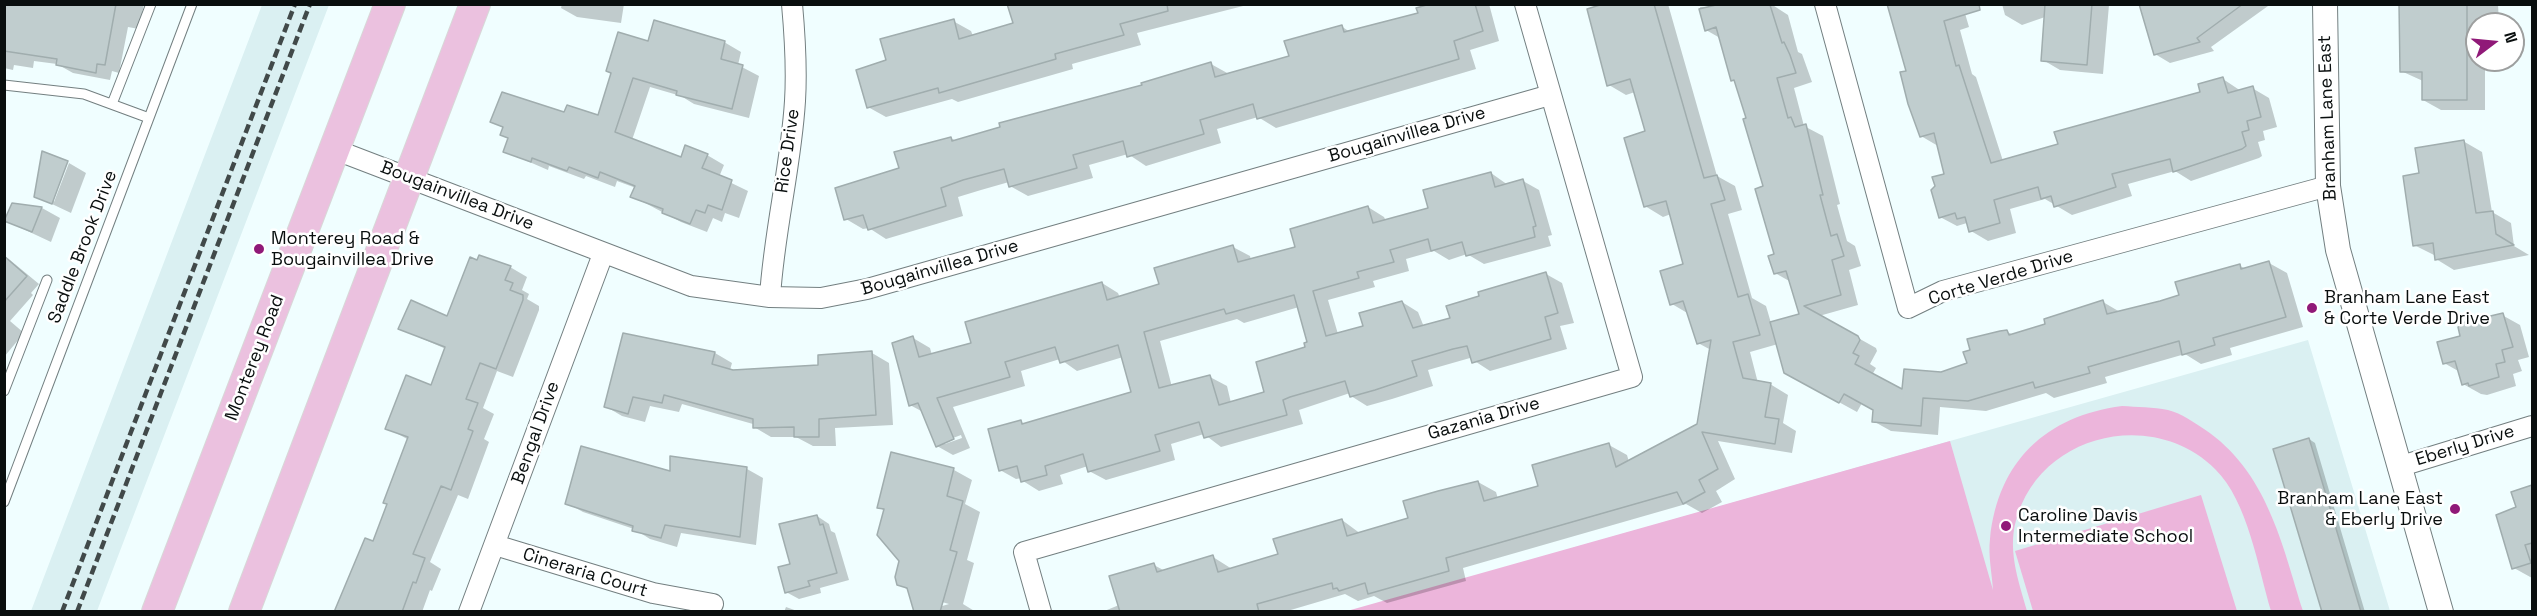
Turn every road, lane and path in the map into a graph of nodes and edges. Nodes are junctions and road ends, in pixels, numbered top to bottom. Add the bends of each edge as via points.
1 (151, 4) edge
2 (192, 4) edge
3 (390, 4) edge
4 (475, 4) edge
5 (792, 4) edge
6 (1525, 4) edge
7 (1825, 4) edge
8 (2325, 4) edge
9 (4, 85) edge
10 (1550, 94) junction
11 (112, 104) junction
12 (149, 118) junction
13 (336, 150) junction
14 (410, 177) junction
15 (2328, 186) junction
16 (603, 254) junction
17 (47, 280) dead end
18 (770, 297) junction
19 (4, 391) edge
20 (2532, 426) edge
21 (2398, 467) junction
22 (4, 502) edge
23 (495, 545) junction
24 (712, 604) dead end
25 (157, 612) edge
26 (244, 612) edge
27 (469, 612) edge
28 (1041, 612) edge
29 (2442, 612) edge

1 - 11 lane
2 - 12 lane, Saddle Brook Drive
3 - 13 main road, Monterey Road
4 - 14 main road
5 - 18 street, Rice Drive via 795,103
6 - 10 street, Gazania Drive
7 - 15 street, Corte Verde Drive via 1908,308 1943,291
8 - 15 street, Branham Lane East
9 - 11 lane via 84,94
10 - 18 street, Bougainvillea Drive via 867,289 821,298
10 - 28 street, Gazania Drive via 1632,377 1024,552
11 - 12 lane
12 - 22 lane, Saddle Brook Drive
13 - 14 street, Bougainvillea Drive
13 - 25 main road, Monterey Road
14 - 16 street, Bougainvillea Drive
14 - 26 main road
15 - 21 street, Branham Lane East via 2344,272
16 - 18 street, Bougainvillea Drive via 691,286
16 - 23 street, Bengal Drive
17 - 19 lane
20 - 21 street, Eberly Drive
21 - 29 street, Branham Lane East
23 - 24 street, Cineraria Court via 654,593
23 - 27 street, Bengal Drive

